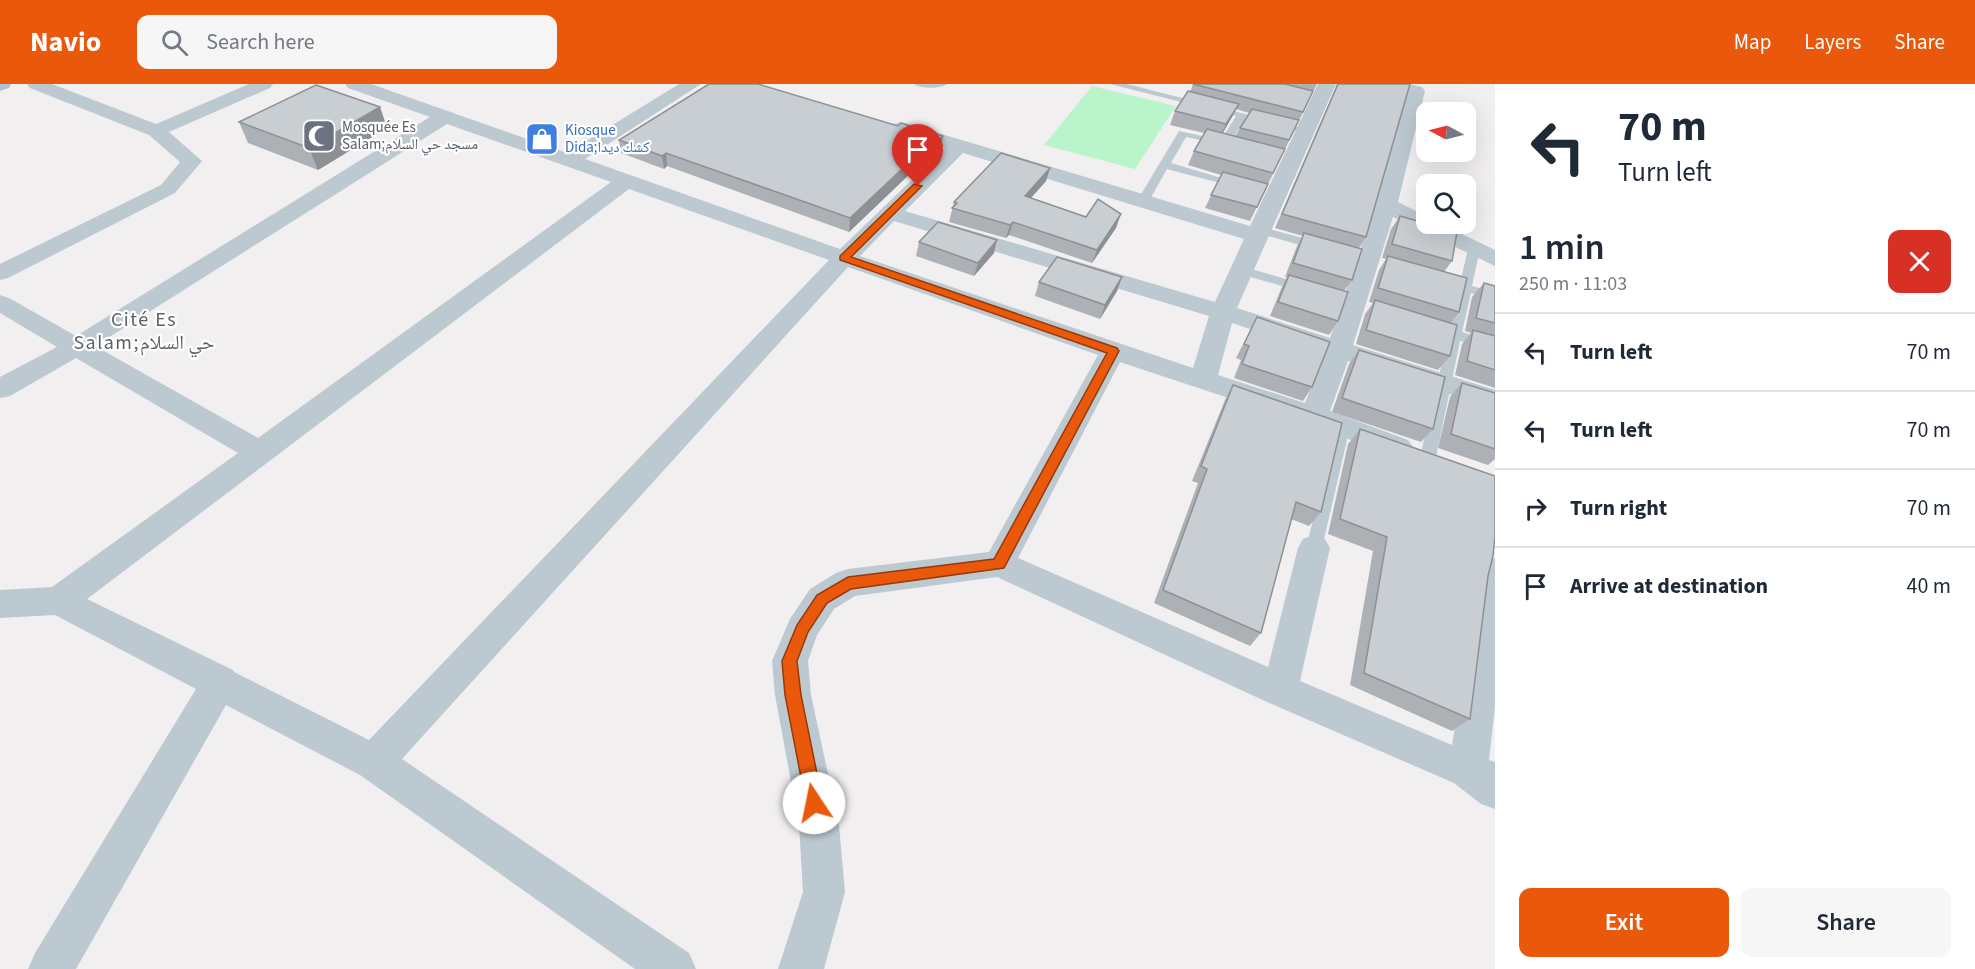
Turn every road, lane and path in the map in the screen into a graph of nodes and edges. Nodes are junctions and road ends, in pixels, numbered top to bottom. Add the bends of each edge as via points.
1 (36, 84) edge
2 (264, 84) edge
3 (354, 84) edge
4 (692, 84) edge
5 (919, 84) edge
6 (942, 84) edge
7 (1115, 84) edge
8 (1385, 84) edge
9 (1316, 95) edge
10 (1242, 115) junction
11 (446, 116) junction
12 (879, 122) edge
13 (1304, 130) junction
14 (156, 131) junction
15 (959, 146) junction
16 (569, 160) junction
17 (1165, 165) junction
18 (626, 181) junction
19 (1263, 192) junction
20 (1143, 201) junction
21 (1386, 205) junction
22 (890, 213) junction
23 (1257, 232) junction
24 (1474, 249) junction
25 (1335, 251) edge
26 (844, 258) junction
27 (1495, 259) edge
28 (1240, 270) junction
29 (0, 273) edge
30 (1433, 279) edge
31 (1466, 288) junction
32 (1320, 294) edge
33 (1495, 296) edge
34 (0, 303) edge
35 (1223, 312) junction
36 (1421, 325) edge
37 (1455, 335) junction
38 (76, 347) junction
39 (1495, 347) edge
40 (1339, 349) junction
41 (1113, 351) junction
42 (1203, 379) junction
43 (1445, 383) junction
44 (0, 389) edge
45 (1495, 400) edge
46 (1314, 416) junction
47 (1343, 427) junction
48 (260, 452) junction
49 (1439, 462) joint
50 (1314, 548) joint
51 (999, 564) junction
52 (1495, 571) edge
53 (59, 601) junction
54 (0, 604) edge
55 (220, 681) junction
56 (1488, 682) edge
57 (1280, 690) junction
58 (374, 762) junction
59 (1486, 780) edge
60 (51, 969) edge
61 (672, 969) edge
62 (801, 969) edge

1 - 14 street
2 - 14 street
3 - 11 street
4 - 16 street
5 - 6 lane
7 - 10 lane via 1178,95
8 - 21 street via 1416,91
9 - 13 street
10 - 13 lane
10 - 17 lane via 1230,145 1184,133
11 - 16 street
11 - 38 street
12 - 15 street
13 - 19 street
14 - 29 street via 192,161 168,189
15 - 20 street
15 - 22 street
16 - 18 street
17 - 19 lane
17 - 20 lane
18 - 26 street
18 - 48 street
19 - 23 street
20 - 23 street
21 - 24 street
21 - 40 street
22 - 26 street
22 - 35 street
23 - 25 lane
23 - 28 street
24 - 27 street
24 - 31 lane
26 - 41 street
26 - 58 street
28 - 32 lane
28 - 35 street
30 - 31 lane
31 - 33 lane
31 - 37 lane
34 - 38 street
35 - 40 street
35 - 42 street
36 - 37 lane
37 - 39 lane
37 - 43 lane
38 - 44 street
38 - 48 street
40 - 43 street
40 - 46 street
41 - 42 street
41 - 51 street
42 - 46 street
43 - 45 street
43 - 49 lane
46 - 47 street
47 - 49 street
47 - 50 lane
48 - 53 street
50 - 57 street
51 - 57 street
51 - 62 street via 848,583 822,599 802,629 790,661 819,825 824,892
52 - 56 street
53 - 54 street
53 - 55 street
55 - 58 street
55 - 60 street
56 - 59 street
57 - 59 street
58 - 61 street

